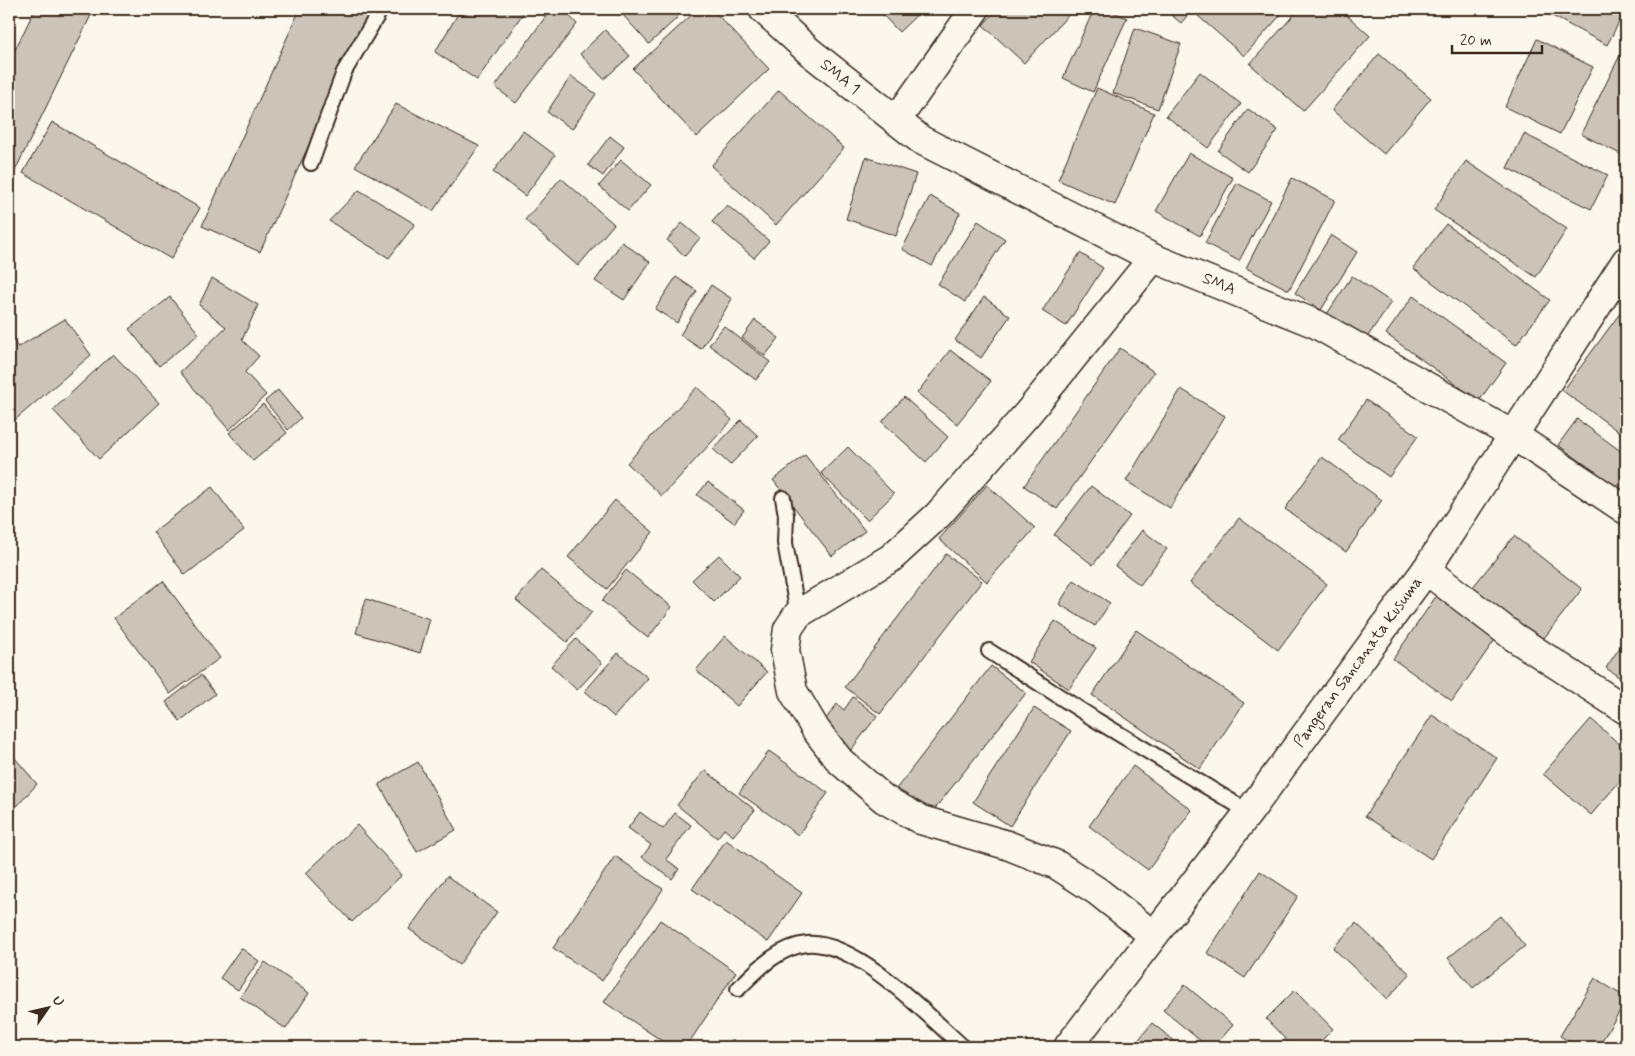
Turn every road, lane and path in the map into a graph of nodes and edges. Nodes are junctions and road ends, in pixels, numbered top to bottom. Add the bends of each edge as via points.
1 (381, 9) edge
2 (763, 9) edge
3 (975, 9) edge
4 (896, 121) junction
5 (922, 140) joint
6 (311, 163) dead end
7 (1153, 258) junction
8 (1626, 261) edge
9 (1514, 435) junction
10 (783, 498) dead end
11 (1626, 510) edge
12 (1426, 570) junction
13 (798, 614) junction
14 (989, 651) dead end
15 (1626, 710) edge
16 (1249, 812) junction
17 (1153, 935) junction
18 (738, 989) dead end
19 (963, 1047) edge
20 (1068, 1047) edge

1 - 6 lane via 344,72
2 - 4 street, SMA 1 via 810,52
3 - 4 street
4 - 5 street, SMA 1
5 - 7 street, SMA
7 - 9 street, SMA via 1316,324
7 - 13 street via 1028,413 938,515 890,558
8 - 9 street, Pangeran Sancanata Kusuma
9 - 11 street, SMA
9 - 12 street, Pangeran Sancanata Kusuma
10 - 13 lane via 785,544
12 - 15 street via 1514,637
12 - 16 street, Pangeran Sancanata Kusuma
13 - 17 street via 788,630 786,650 793,691 816,730 840,761 905,813 947,829 1025,851 1057,865 1098,891
14 - 16 lane
16 - 17 street, Pangeran Sancanata Kusuma
17 - 20 street, Pangeran Sancanata Kusuma
18 - 19 lane via 775,955 808,944 834,949 853,957 898,988

